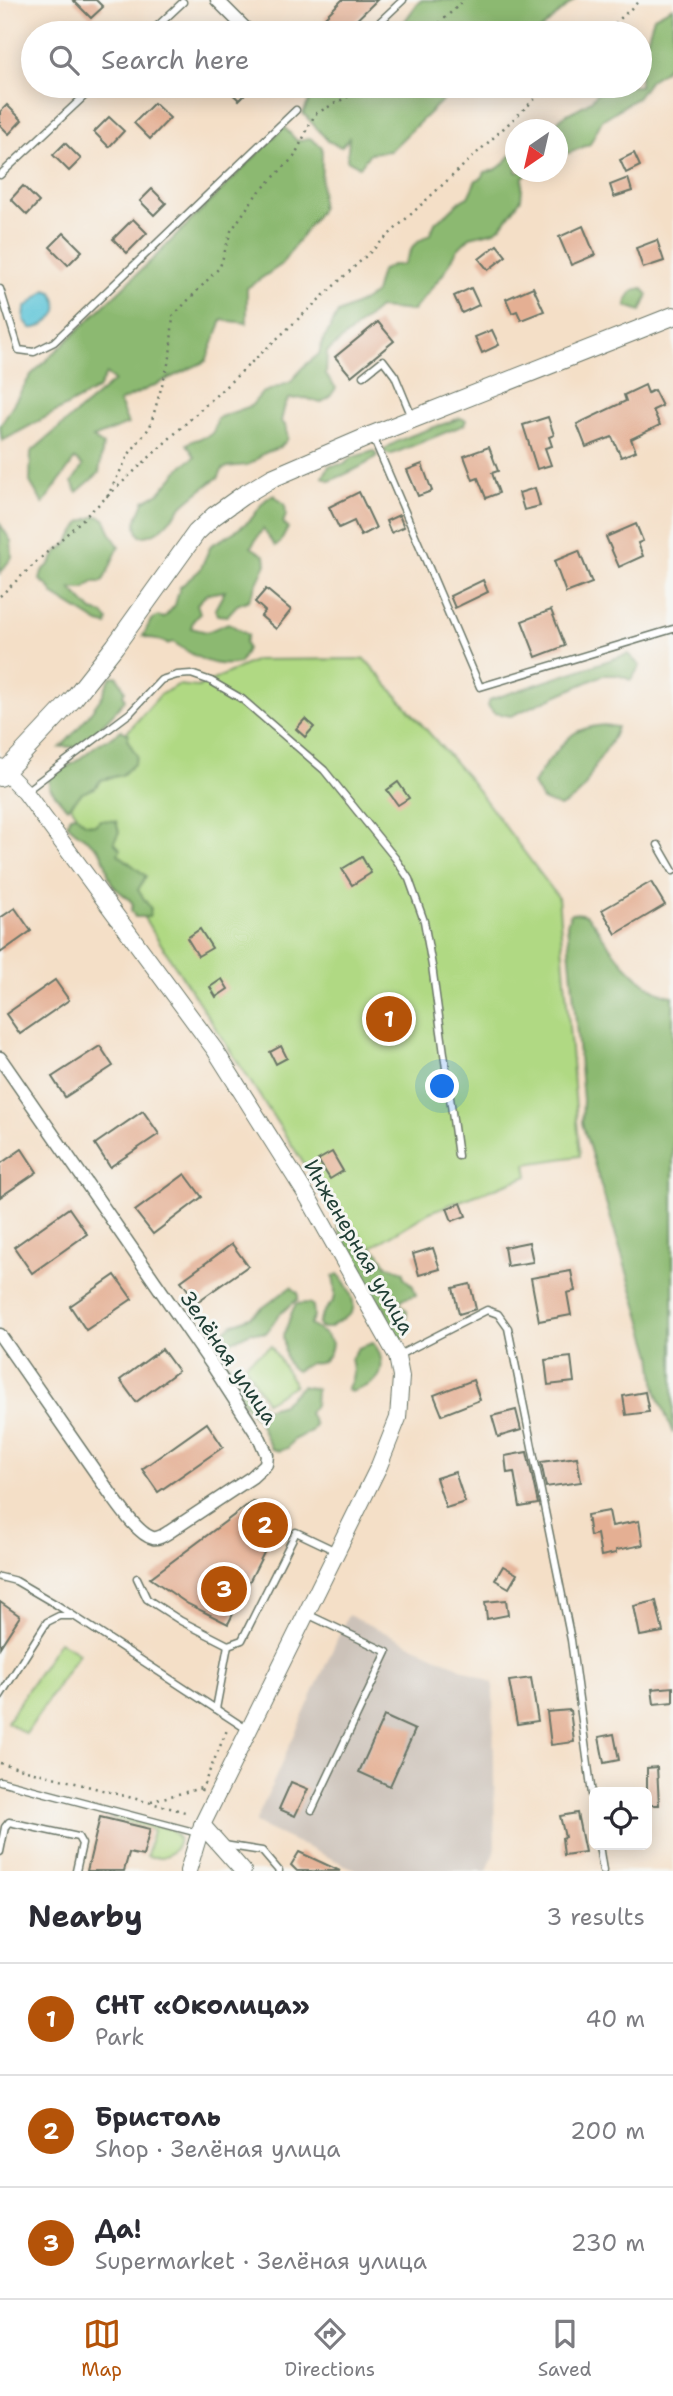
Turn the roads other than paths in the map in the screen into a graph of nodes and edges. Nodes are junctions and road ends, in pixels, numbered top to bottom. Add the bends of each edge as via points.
1 (217, 0) edge
2 (403, 0) edge
3 (183, 2) dead end
4 (163, 21) edge
5 (238, 21) edge
6 (381, 21) edge
7 (81, 98) edge
8 (296, 110) dead end
9 (0, 175) edge
10 (0, 289) edge
11 (673, 316) edge
12 (363, 376) dead end
13 (412, 419) junction
14 (372, 435) junction
15 (673, 629) edge
16 (2, 772) edge
17 (25, 792) junction
18 (658, 845) dead end
19 (673, 871) edge
20 (0, 1058) edge
21 (458, 1156) dead end
22 (0, 1335) edge
23 (397, 1356) junction
24 (336, 1551) junction
25 (0, 1577) edge
26 (136, 1578) dead end
27 (305, 1613) junction
28 (75, 1616) junction
29 (228, 1645) junction
30 (0, 1696) edge
31 (216, 1710) junction
32 (248, 1730) junction
33 (0, 1781) edge
34 (591, 1787) edge
35 (312, 1810) dead end
36 (203, 1825) junction
37 (220, 1845) junction
38 (600, 1850) edge
39 (0, 1852) edge
40 (76, 1871) edge
41 (188, 1871) edge
42 (243, 1871) edge
43 (279, 1871) edge
44 (603, 1871) edge

1 - 5 street
2 - 6 lane
3 - 4 lane
7 - 9 lane
8 - 10 lane via 54,342 34,352 19,351
11 - 13 main road
12 - 13 lane via 383,360 396,376
13 - 14 main road
14 - 15 lane via 480,687
14 - 16 main road via 272,478 205,524 74,698
16 - 17 street, Инженерная улица
17 - 21 lane via 130,713 161,680 191,674 242,699 324,770 409,879 424,921
17 - 23 street, Инженерная улица via 215,1050 309,1199
18 - 19 lane
20 - 22 street, Зелёная улица via 211,1363 260,1439 266,1464 169,1532 149,1537 124,1513
23 - 24 street, Инженерная улица via 401,1377 398,1418
23 - 34 lane via 487,1310 498,1314 508,1328 570,1640
24 - 27 street, Инженерная улица
24 - 29 lane via 296,1532 242,1640
25 - 28 lane via 16,1581
26 - 29 lane via 147,1599
27 - 32 street, Инженерная улица
27 - 35 lane via 387,1652
28 - 30 lane via 47,1622
28 - 31 lane
29 - 31 lane
31 - 32 lane
32 - 36 street, Инженерная улица
33 - 36 lane
36 - 37 street
36 - 41 street, Инженерная улица
37 - 42 street
37 - 43 lane via 262,1852
38 - 44 lane
39 - 40 lane via 9,1822 52,1831 82,1840

